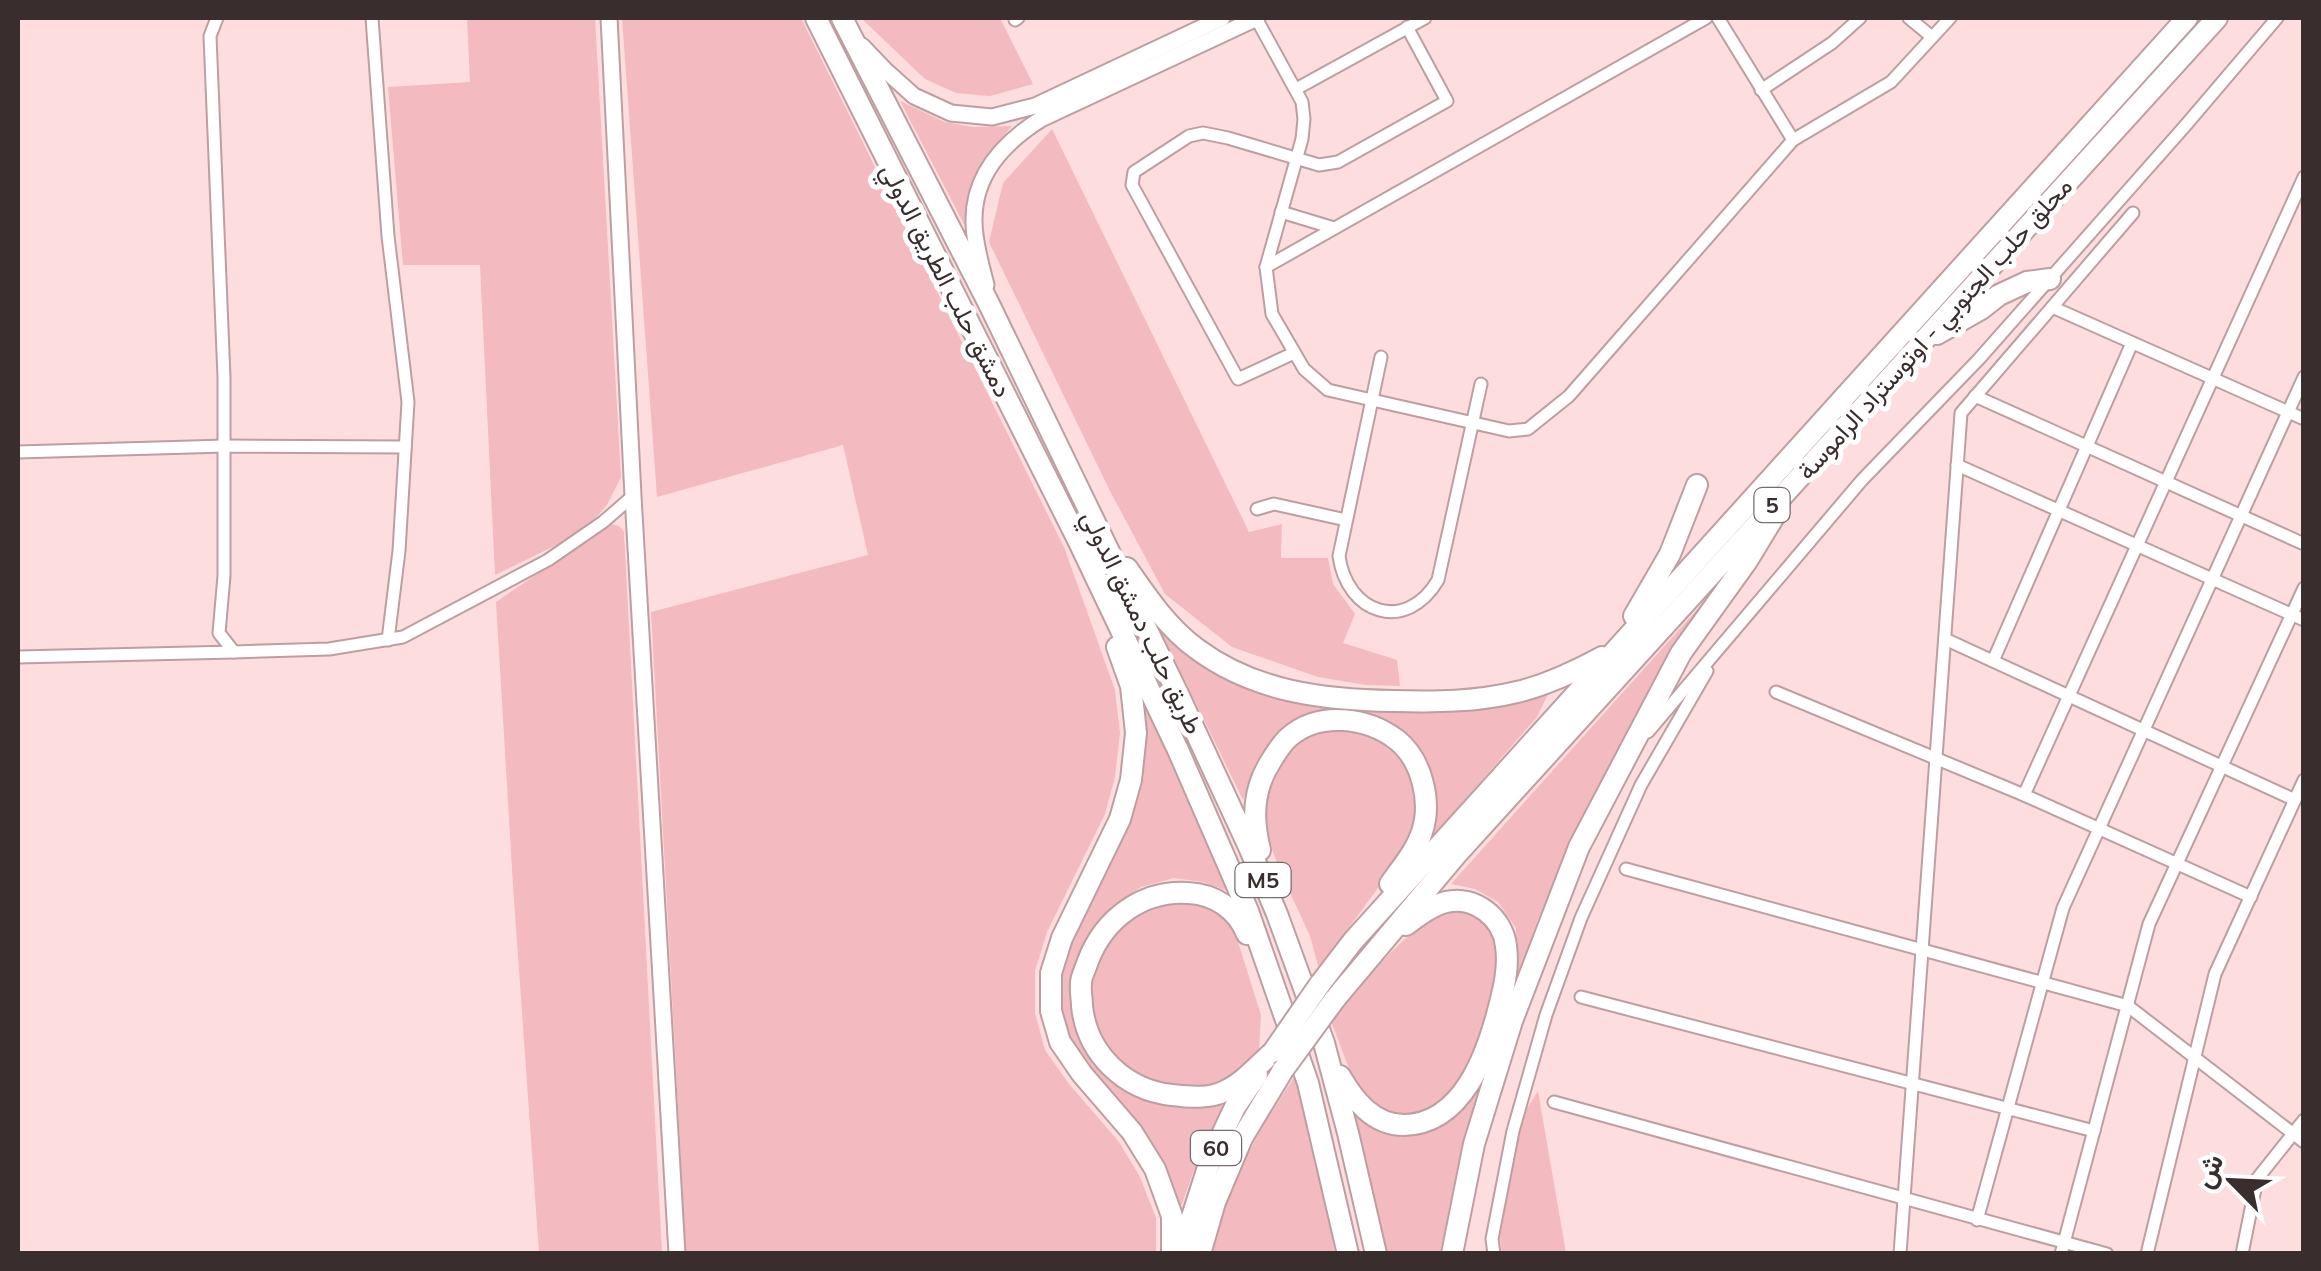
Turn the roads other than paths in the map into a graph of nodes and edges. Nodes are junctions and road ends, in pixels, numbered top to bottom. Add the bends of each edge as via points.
1 (217, 18) edge
2 (372, 18) edge
3 (609, 18) edge
4 (816, 18) edge
5 (1222, 18) edge
6 (1256, 18) edge
7 (1426, 18) edge
8 (1706, 18) edge
9 (1718, 18) edge
10 (1860, 18) edge
11 (1909, 18) edge
12 (1950, 18) edge
13 (2186, 18) edge
14 (2217, 18) edge
15 (2277, 18) edge
16 (845, 24) edge
17 (1408, 27) junction
18 (1932, 38) junction
19 (1296, 90) junction
20 (1761, 90) junction
21 (1024, 108) junction
22 (1032, 125) junction
23 (1793, 140) junction
24 (1296, 158) junction
25 (2304, 176) edge
26 (1281, 212) junction
27 (2133, 213) dead end
28 (1334, 228) junction
29 (1266, 267) junction
30 (2050, 278) junction
31 (989, 304) junction
32 (2052, 307) junction
33 (2132, 343) junction
34 (1918, 345) junction
35 (1294, 352) junction
36 (1381, 357) dead end
37 (2304, 377) edge
38 (2212, 379) junction
39 (1481, 384) dead end
40 (1975, 396) junction
41 (1372, 400) junction
42 (2287, 412) junction
43 (2304, 419) edge
44 (1473, 423) junction
45 (225, 446) junction
46 (2086, 446) junction
47 (405, 447) junction
48 (18, 452) edge
49 (1957, 465) junction
50 (1800, 474) junction
51 (2165, 482) junction
52 (1697, 485) dead end
53 (633, 496) junction
54 (1257, 509) dead end
55 (2058, 510) junction
56 (2240, 516) junction
57 (1346, 520) junction
58 (1096, 526) junction
59 (1078, 542) junction
60 (2304, 544) edge
61 (2136, 546) junction
62 (2212, 580) junction
63 (2304, 588) edge
64 (2298, 618) edge
65 (1945, 639) junction
66 (388, 640) junction
67 (1722, 645) junction
68 (1615, 650) junction
69 (234, 652) junction
70 (18, 657) edge
71 (1993, 661) junction
72 (1776, 692) dead end
73 (2068, 696) junction
74 (2143, 730) junction
75 (1937, 758) junction
76 (1622, 762) junction
77 (2222, 766) junction
78 (2304, 780) edge
79 (2024, 795) junction
80 (2294, 800) junction
81 (2099, 829) junction
82 (2177, 864) junction
83 (1626, 869) dead end
84 (2251, 897) junction
85 (1277, 914) junction
86 (1353, 942) junction
87 (1922, 952) junction
88 (1367, 959) junction
89 (2042, 981) junction
90 (1328, 992) junction
91 (1580, 997) dead end
92 (1279, 1004) junction
93 (2128, 1006) junction
94 (1324, 1043) junction
95 (2195, 1058) junction
96 (1278, 1061) junction
97 (1913, 1084) junction
98 (1554, 1102) dead end
99 (2008, 1108) junction
100 (2304, 1120) edge
101 (2094, 1131) junction
102 (2298, 1138) edge
103 (1904, 1198) junction
104 (1978, 1219) junction
105 (2063, 1248) edge
106 (677, 1254) edge
107 (1172, 1254) edge
108 (1180, 1254) edge
109 (1200, 1254) edge
110 (1348, 1254) edge
111 (1376, 1254) edge
112 (1452, 1254) edge
113 (1494, 1254) edge
114 (1900, 1254) edge
115 (2107, 1254) edge
116 (2147, 1254) edge
117 (2242, 1254) edge

1 - 45 street via 210,36
2 - 47 street via 408,402
3 - 53 main road
4 - 59 highway, دمشق حلب الطريق الدولي / M5
5 - 21 main road
6 - 19 street
6 - 22 main road
7 - 17 street
8 - 28 street
9 - 20 street
10 - 20 street
11 - 18 street
12 - 18 street
13 - 68 highway, محلق حلب الجنوبي - اوتوستراد الراموسة / 5
14 - 34 highway, محلق حلب الجنوبي - اوتوستراد الراموسة / 5
15 - 30 street
16 - 21 main road via 914,96 951,113 992,117
16 - 31 highway, طريق حلب دمشق الدولي / M5
17 - 19 street
17 - 24 street via 1447,101 1338,162
18 - 23 street via 1891,82
19 - 24 street via 1304,119
20 - 23 street
21 - 22 main road
22 - 31 main road via 989,164 976,194 973,224
23 - 44 street via 1569,396 1528,429
24 - 26 street
24 - 35 street via 1204,133 1151,159 1134,172 1132,185 1238,380
25 - 38 street
26 - 28 street
26 - 29 street
27 - 32 street
28 - 29 street
29 - 35 street via 1272,314
30 - 34 highway via 1999,295
30 - 67 street via 1862,480
31 - 58 highway, طريق حلب دمشق الدولي / M5
32 - 33 street
32 - 40 street
33 - 38 street
33 - 46 street
34 - 50 highway, محلق حلب الجنوبي - اوتوستراد الراموسة / 5
35 - 41 street via 1328,390
36 - 41 street
37 - 42 street
38 - 42 street
38 - 51 street
39 - 44 street
40 - 46 street
40 - 49 street via 1961,413
41 - 44 street
41 - 57 street
42 - 43 street
42 - 56 street
44 - 57 street via 1441,572 1415,606 1379,611 1352,593 1339,556
45 - 47 street
45 - 48 street
45 - 69 street via 219,633
46 - 51 street
46 - 55 street
47 - 66 street
49 - 55 street
49 - 65 street
50 - 76 highway via 1681,653
50 - 88 highway, محلق حلب الجنوبي - اوتوستراد الراموسة / 5
51 - 56 street
51 - 61 street
52 - 68 highway via 1670,554
53 - 66 street via 548,560
53 - 106 main road
54 - 57 street via 1274,504
55 - 61 street
55 - 71 street
56 - 60 street
56 - 62 street
58 - 68 highway via 1195,648 1277,688 1360,700 1462,701 1542,685
58 - 85 highway, طريق حلب دمشق الدولي / M5
59 - 92 highway, طريق حلب دمشق الدولي / M5 via 1178,750 1248,911
59 - 107 highway via 1131,686 1136,733 1120,819 1062,938 1051,974 1050,1011 1060,1042 1155,1170 1172,1216
61 - 62 street
61 - 73 street
62 - 64 street
62 - 74 street
63 - 64 street
64 - 77 street
65 - 71 street
65 - 75 street
66 - 69 street
67 - 76 street
67 - 113 street via 1641,785 1581,918 1513,1131
68 - 86 highway, محلق حلب الجنوبي - اوتوستراد الراموسة / 5
69 - 70 street
71 - 73 street
72 - 75 street
73 - 74 street
73 - 79 street
74 - 77 street
74 - 81 street
75 - 79 street
75 - 87 street
76 - 112 highway via 1579,847 1512,1021 1474,1144
77 - 80 street
77 - 82 street
78 - 80 street
79 - 81 street
80 - 84 street
81 - 82 street
81 - 89 street via 2062,908
82 - 84 street
82 - 93 street via 2149,924
83 - 87 street
84 - 95 street via 2216,974
85 - 86 highway via 1255,828 1255,800 1266,769 1290,736 1315,723 1338,719 1376,728 1399,742 1417,769 1426,814 1417,844
85 - 94 highway, طريق حلب دمشق الدولي / M5
86 - 90 highway, محلق حلب الجنوبي - اوتوستراد الراموسة / 5
87 - 89 street
87 - 97 street
88 - 90 highway, محلق حلب الجنوبي - اوتوستراد الراموسة / 5
88 - 94 highway via 1442,902 1468,901 1491,914 1504,934 1507,960 1480,1064 1439,1115 1398,1125 1352,1097
89 - 93 street
89 - 99 street
90 - 96 highway, 5, bridge
91 - 97 street
92 - 96 highway via 1243,924 1224,904 1200,894 1144,899 1116,916 1094,945 1080,983 1084,1022 1102,1058 1124,1079 1155,1094 1224,1093
92 - 110 highway, طريق حلب دمشق الدولي / M5 via 1308,1083
93 - 95 street
93 - 101 street
94 - 111 highway, طريق حلب دمشق الدولي / M5
95 - 102 street
95 - 116 street
96 - 108 highway, 60 via 1235,1106
96 - 109 highway, 5 via 1215,1202
97 - 99 street
97 - 103 street
98 - 103 street
99 - 101 street
99 - 104 street
100 - 102 street
101 - 105 street
102 - 117 street via 2257,1179
103 - 104 street
103 - 114 street
104 - 105 street
105 - 115 street

